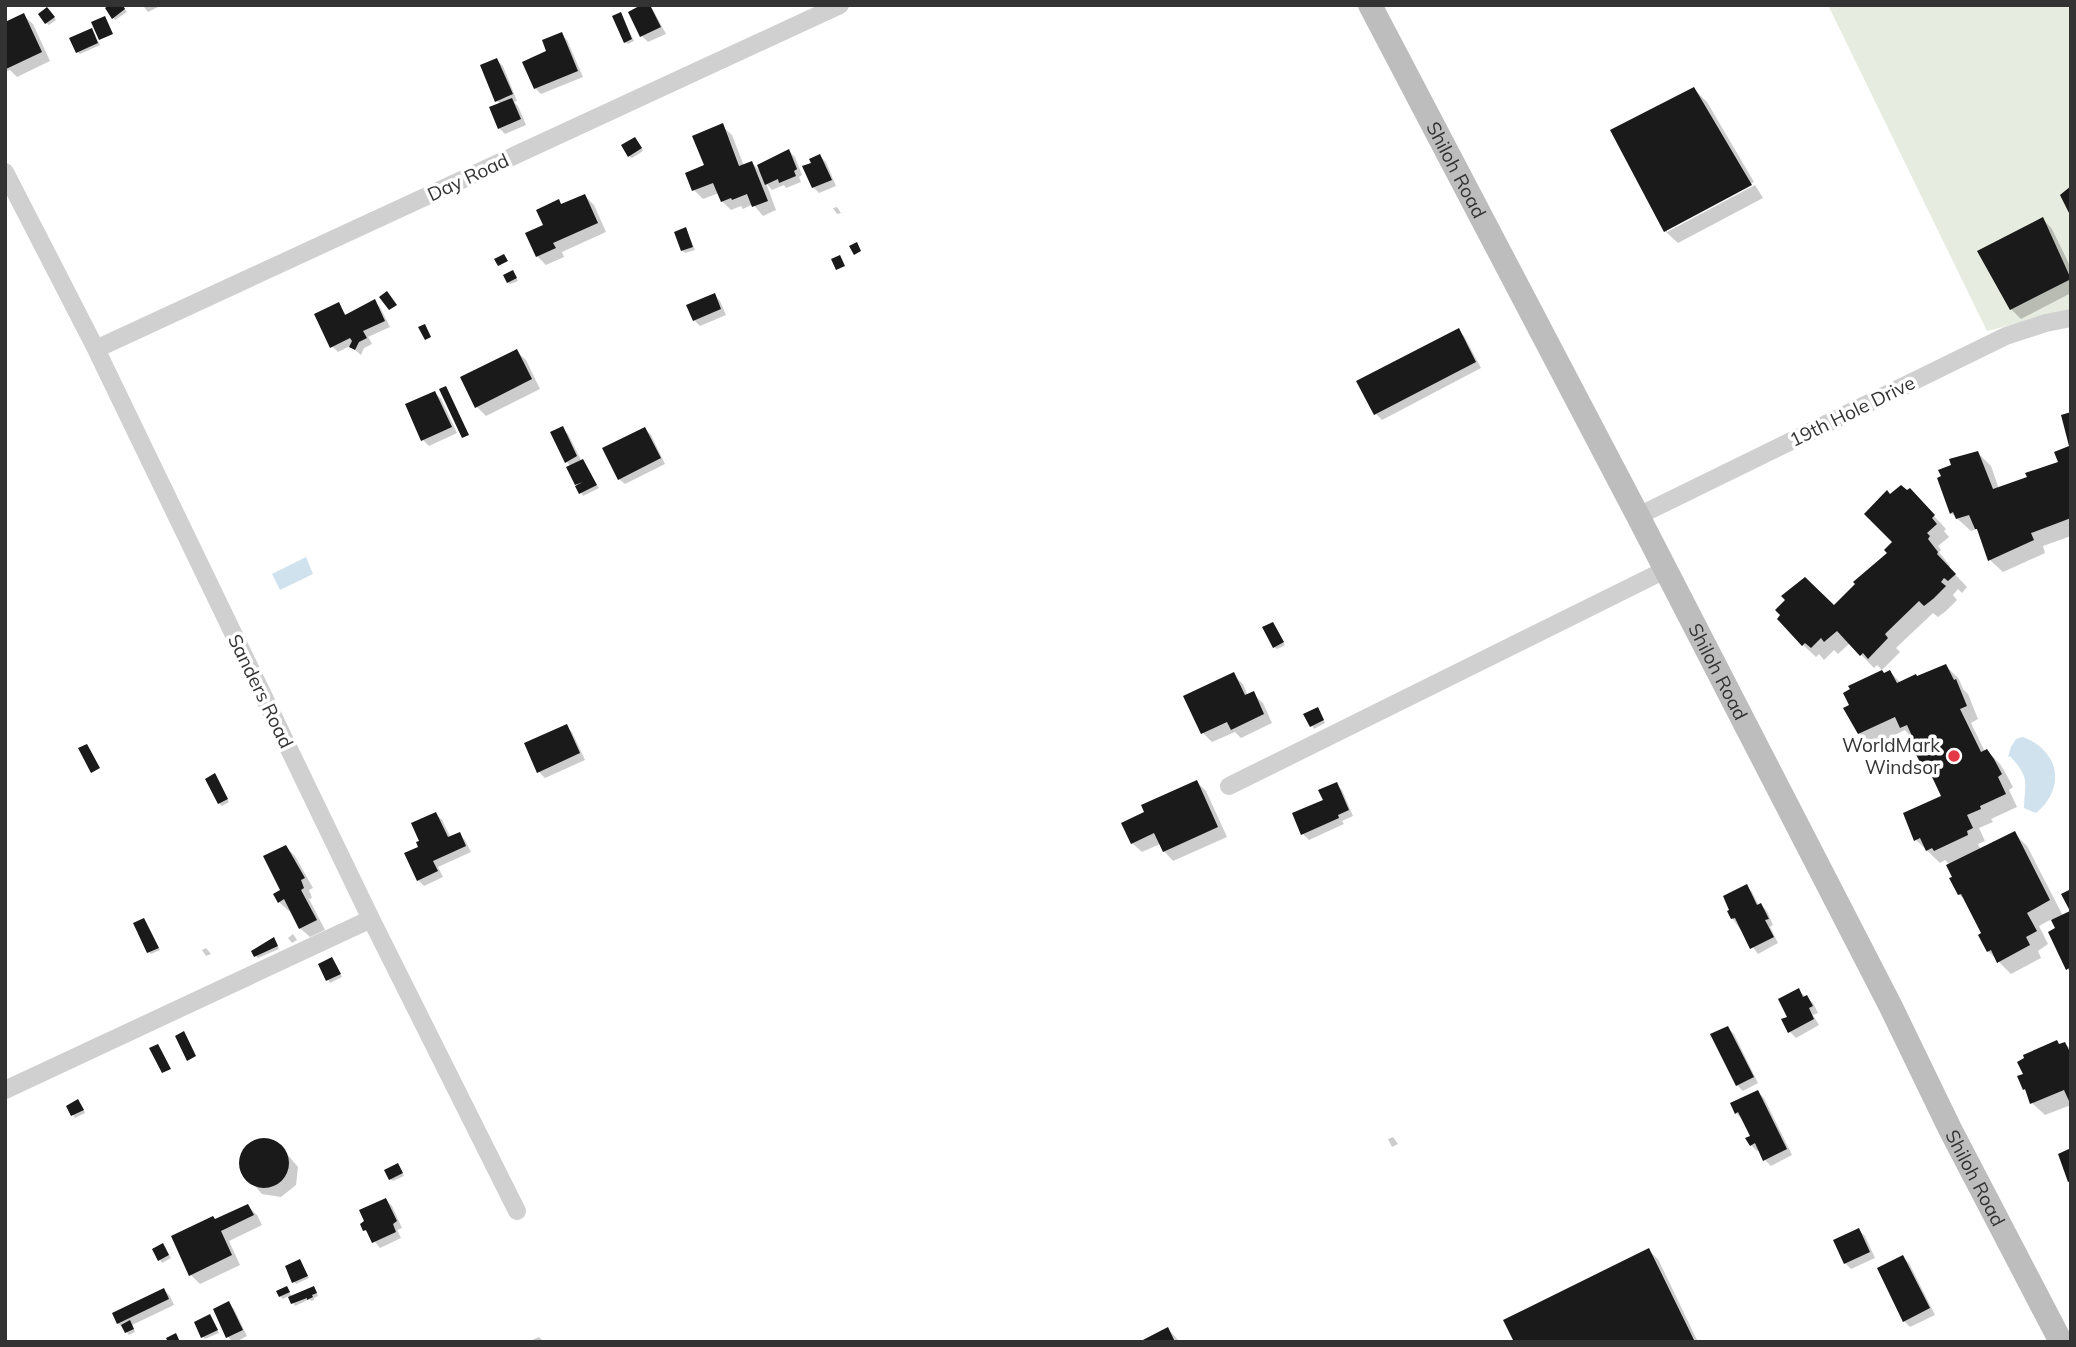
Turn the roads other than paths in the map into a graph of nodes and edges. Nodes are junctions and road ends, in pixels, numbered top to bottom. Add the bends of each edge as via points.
1 (840, 5) edge
2 (1370, 5) edge
3 (5, 172) edge
4 (2071, 318) edge
5 (96, 349) junction
6 (1638, 516) junction
7 (1665, 570) junction
8 (1230, 786) dead end
9 (371, 919) junction
10 (5, 1090) edge
11 (517, 1211) dead end
12 (2061, 1342) edge

1 - 5 street, Day Road
2 - 6 main road, Shiloh Road
3 - 5 street, Sanders Road
4 - 6 street, 19th Hole Drive via 2006,336
5 - 9 street, Sanders Road
6 - 7 main road, Shiloh Road
7 - 8 street
7 - 12 main road, Shiloh Road
9 - 10 street
9 - 11 street, Sanders Road

